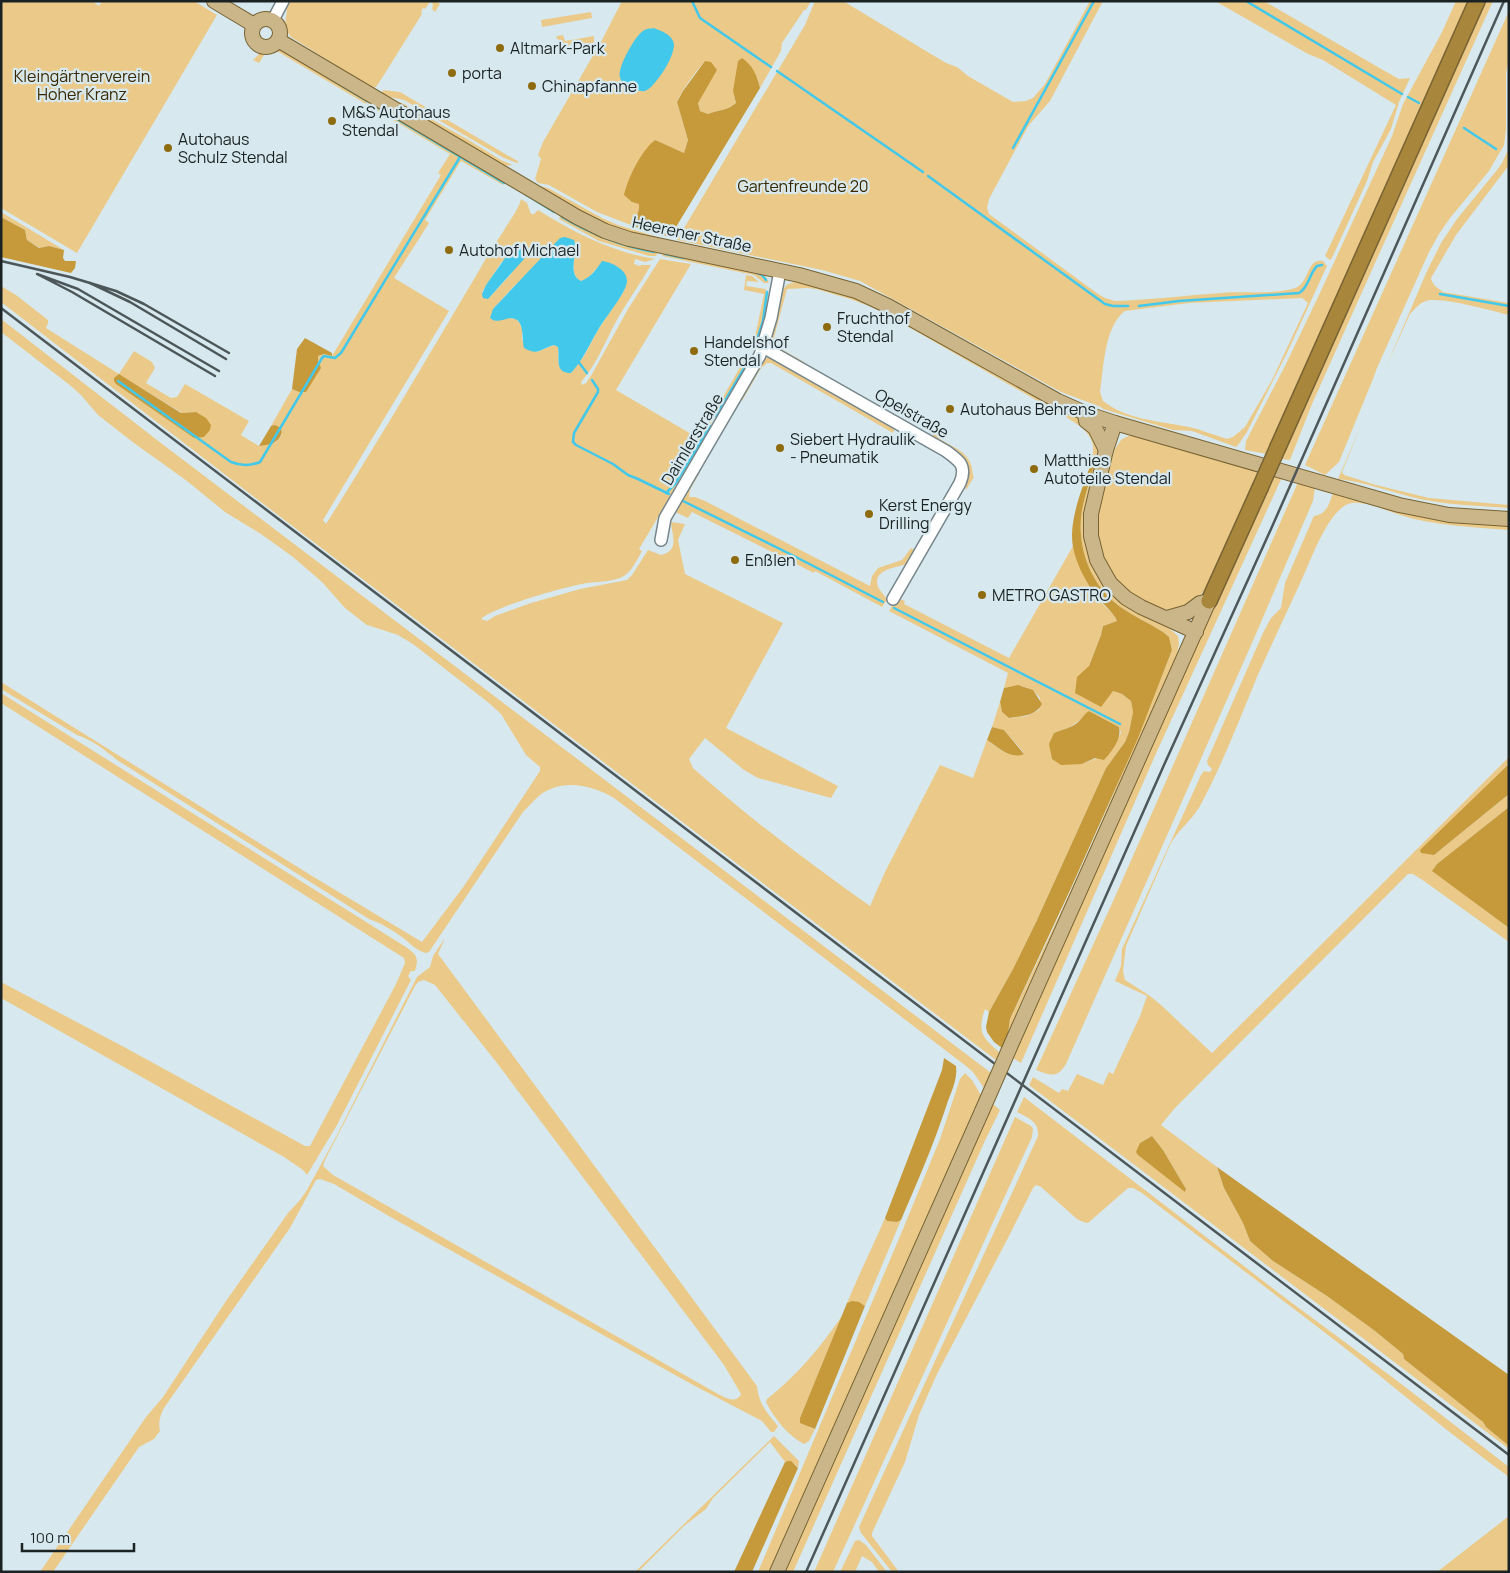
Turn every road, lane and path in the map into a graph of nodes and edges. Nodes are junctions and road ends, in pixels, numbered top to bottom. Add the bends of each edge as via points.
1 (214, 1) edge
2 (283, 1) edge
3 (1477, 1) edge
4 (273, 20) junction
5 (254, 25) junction
6 (278, 40) junction
7 (780, 271) junction
8 (763, 347) junction
9 (1085, 413) junction
10 (1115, 423) junction
11 (1106, 450) junction
12 (1509, 519) edge
13 (661, 540) dead end
14 (893, 599) dead end
15 (1210, 601) junction
16 (1167, 618) junction
17 (1196, 632) junction
18 (777, 1572) edge

1 - 5 main road
2 - 4 street
3 - 15 highway, bridge
4 - 5 main road via 260,19
4 - 6 main road via 279,27
5 - 6 main road via 252,34 258,44 267,47
6 - 7 main road, Heerener Straße via 591,224 645,243
7 - 8 street, Daimlerstraße
7 - 9 main road, Heerener Straße via 828,282 876,300 1040,392
8 - 13 street, Daimlerstraße via 665,518
8 - 14 street, Opelstraße via 946,451 962,464 964,474 960,483
9 - 10 main road, Heerener Straße
9 - 11 main road via 1086,421 1095,428
10 - 11 main road
10 - 12 main road, Heerener Straße via 1399,504 1449,514
11 - 16 main road via 1090,519 1094,554 1106,577 1120,593 1140,607
15 - 16 main road
15 - 17 main road
16 - 17 main road
17 - 18 main road, bridge

